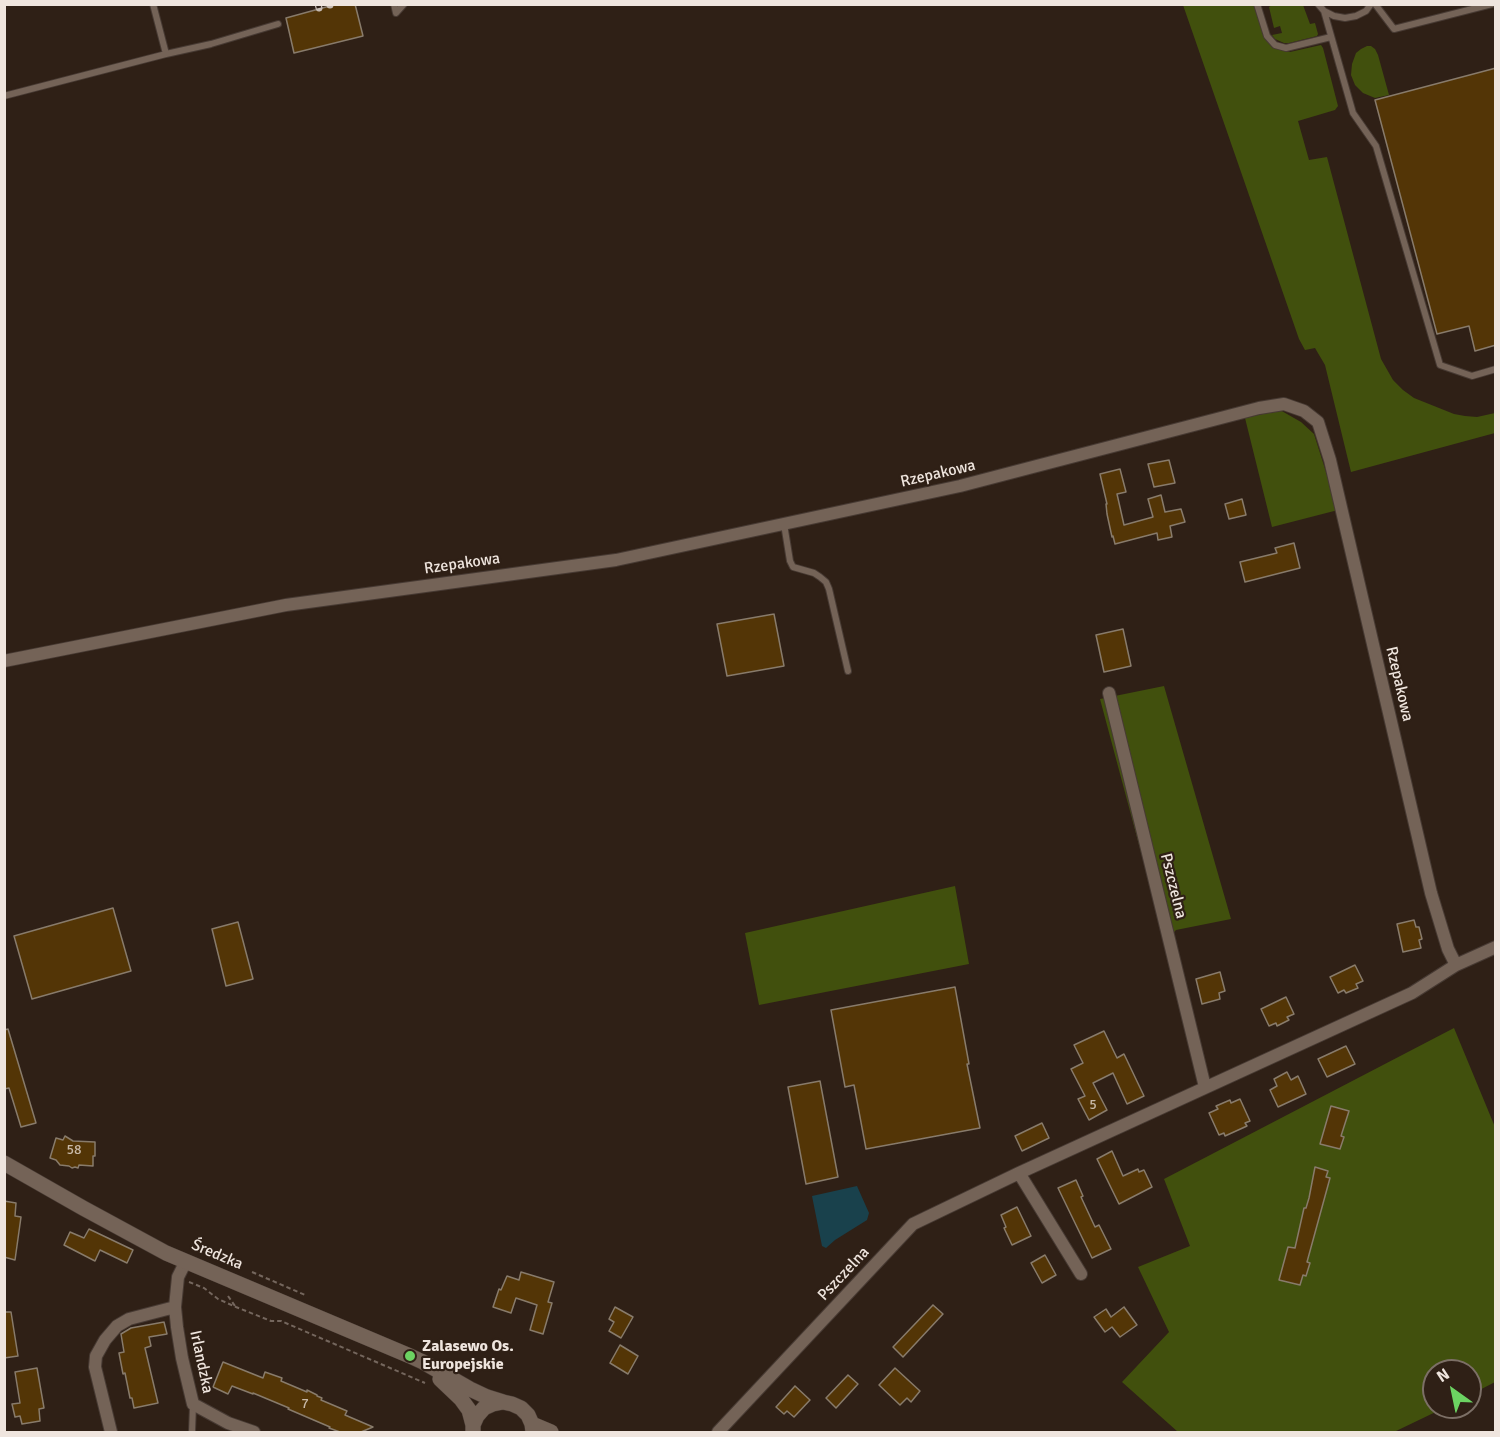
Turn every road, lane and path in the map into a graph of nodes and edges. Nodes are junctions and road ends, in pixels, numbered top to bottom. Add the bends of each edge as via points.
1 (153, 4) edge
2 (394, 4) edge
3 (404, 4) edge
4 (1257, 4) edge
5 (1318, 4) edge
6 (1373, 4) edge
7 (1492, 4) edge
8 (1324, 11) junction
9 (278, 24) dead end
10 (1331, 37) junction
11 (166, 54) junction
12 (4, 96) edge
13 (1496, 369) edge
14 (784, 524) junction
15 (4, 661) edge
16 (848, 671) dead end
17 (1109, 693) dead end
18 (1496, 947) edge
19 (1456, 965) junction
20 (1205, 1087) junction
21 (4, 1163) edge
22 (1019, 1173) junction
23 (186, 1261) junction
24 (1080, 1274) dead end
25 (178, 1277) junction
26 (176, 1307) junction
27 (423, 1362) junction
28 (426, 1384) dead end
29 (503, 1402) junction
30 (193, 1404) junction
31 (532, 1428) edge
32 (473, 1429) edge
33 (111, 1432) edge
34 (192, 1432) edge
35 (254, 1432) edge
36 (551, 1432) edge
37 (718, 1432) edge

1 - 11 lane
2 - 3 lane via 396,13
4 - 10 lane via 1267,36 1275,45 1286,48
5 - 8 lane
6 - 7 lane via 1394,29
6 - 8 lane via 1356,16 1345,18
8 - 10 lane
9 - 11 lane
10 - 13 lane via 1353,113 1376,146 1440,365 1472,376
11 - 12 lane
14 - 15 street, Rzepakowa via 616,560 286,605
14 - 16 lane via 793,567 814,573 830,589
14 - 19 street, Rzepakowa via 960,486 1259,408 1284,405 1304,411 1318,422 1330,460 1431,893
17 - 20 street, Pszczelna
18 - 19 street, Pszczelna
19 - 20 street, Pszczelna via 1412,993
20 - 22 street, Pszczelna
21 - 23 street, Średzka via 129,1234
22 - 24 street
22 - 37 street, Pszczelna via 913,1224
23 - 25 street, Irlandzka
23 - 27 street, Średzka
25 - 26 street, Irlandzka
25 - 28 path via 236,1307 271,1322 281,1321
26 - 30 street, Irlandzka
26 - 33 street via 117,1326 96,1356 95,1367
27 - 29 street, Średzka via 470,1389
27 - 32 street, Średzka via 461,1398 469,1410
29 - 31 street, Średzka via 521,1408
29 - 32 street via 484,1408
30 - 34 lane
30 - 35 street, Irlandzka
31 - 36 street

